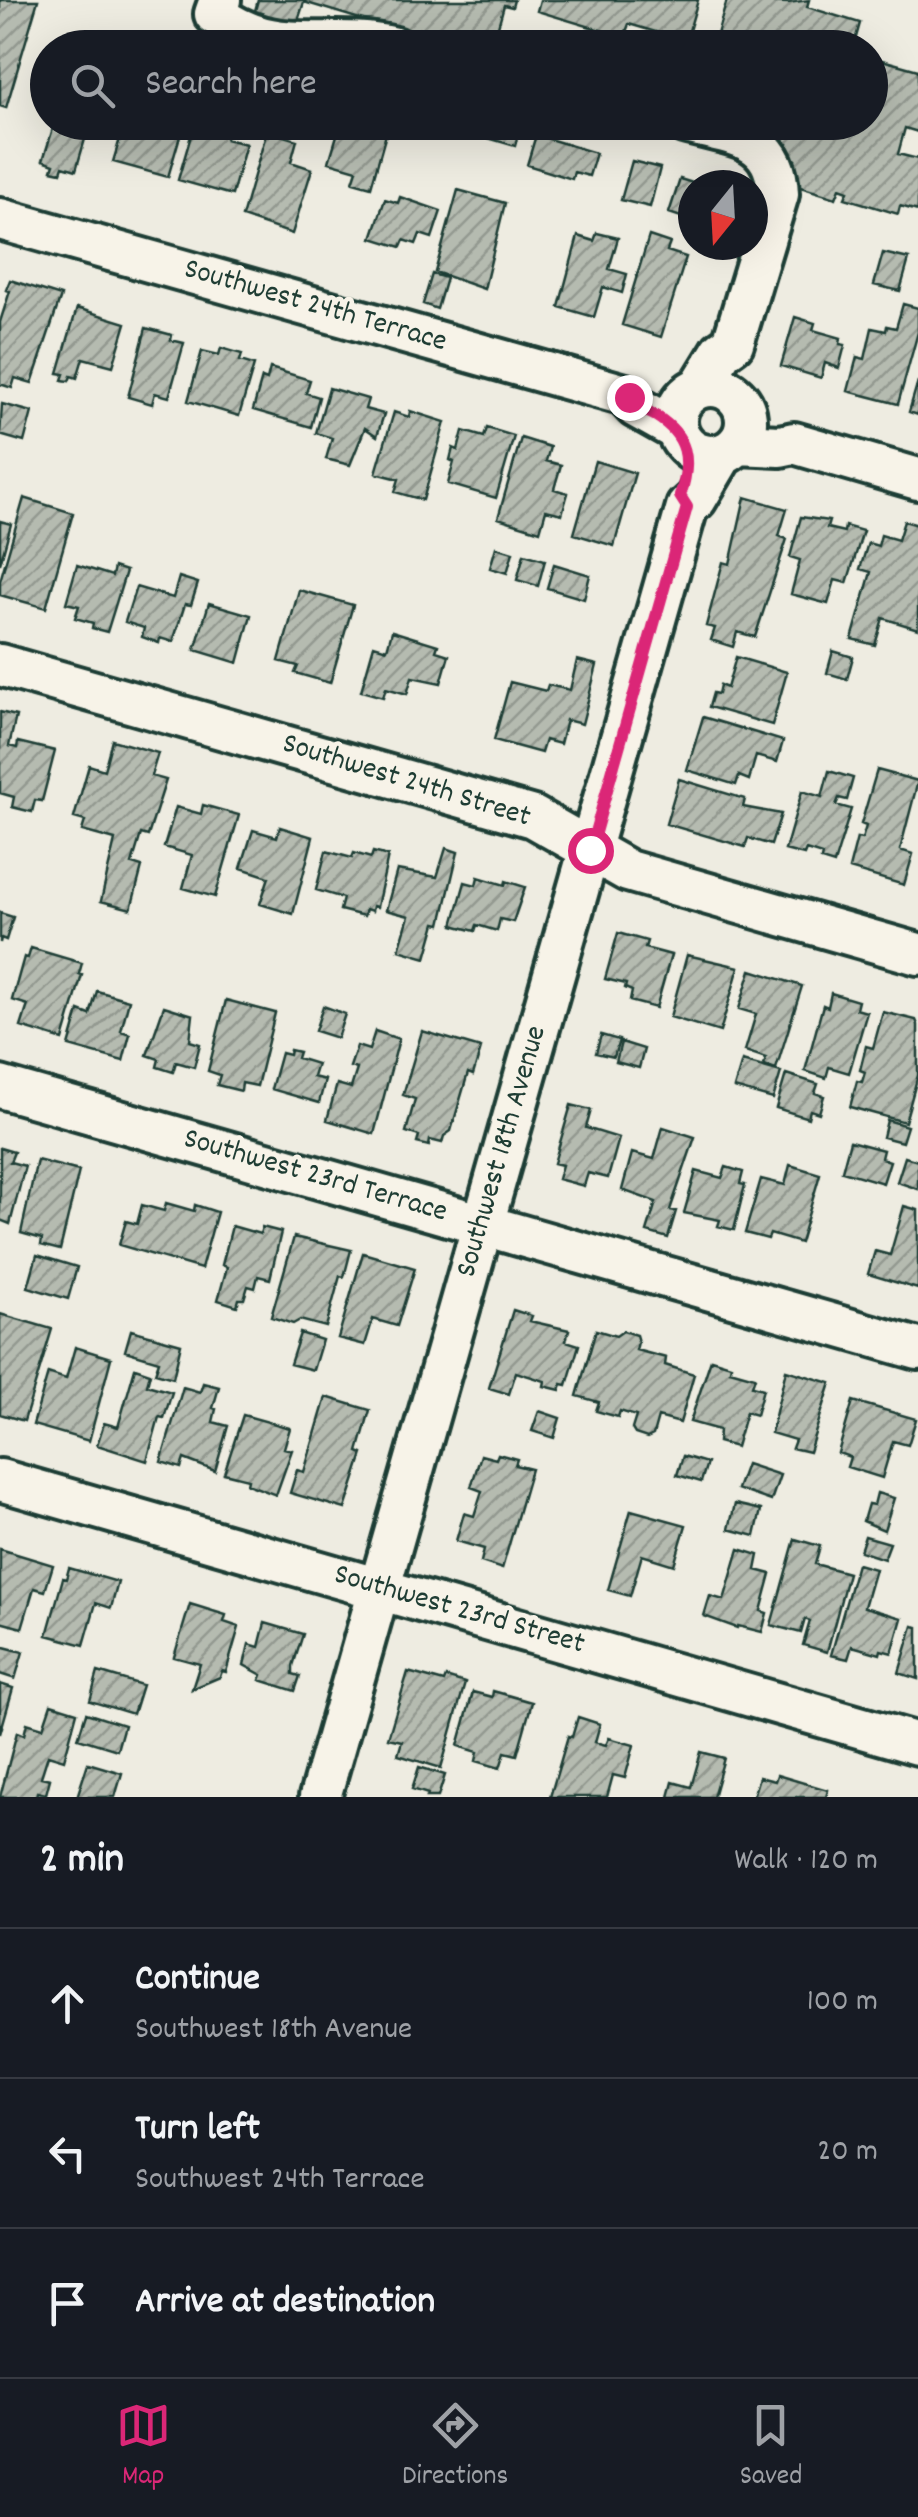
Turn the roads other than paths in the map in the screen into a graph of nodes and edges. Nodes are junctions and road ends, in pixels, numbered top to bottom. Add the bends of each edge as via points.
1 (220, 0) edge
2 (237, 30) edge
3 (749, 140) edge
4 (0, 219) edge
5 (712, 420) junction
6 (918, 479) edge
7 (0, 665) edge
8 (590, 850) junction
9 (918, 954) edge
10 (0, 1087) edge
11 (483, 1225) junction
12 (918, 1350) edge
13 (0, 1480) edge
14 (379, 1588) junction
15 (918, 1744) edge
16 (320, 1797) edge

1 - 2 street via 216,14
3 - 5 street, Southwest 18th Avenue via 771,156 778,194 733,343 722,350
4 - 5 street, Southwest 24th Terrace via 629,397 636,406
5 - 6 street
5 - 8 street, Southwest 18th Avenue via 696,499 687,507
7 - 8 street, Southwest 24th Street via 533,818
8 - 9 street, Southwest 24th Street via 628,871
8 - 11 street, Southwest 18th Avenue
10 - 11 street, Southwest 23rd Terrace
11 - 12 street, Southwest 23rd Terrace
11 - 14 street, Southwest 18th Avenue
13 - 14 street, Southwest 23rd Street
14 - 15 street, Southwest 23rd Street
14 - 16 street, Southwest 18th Avenue

